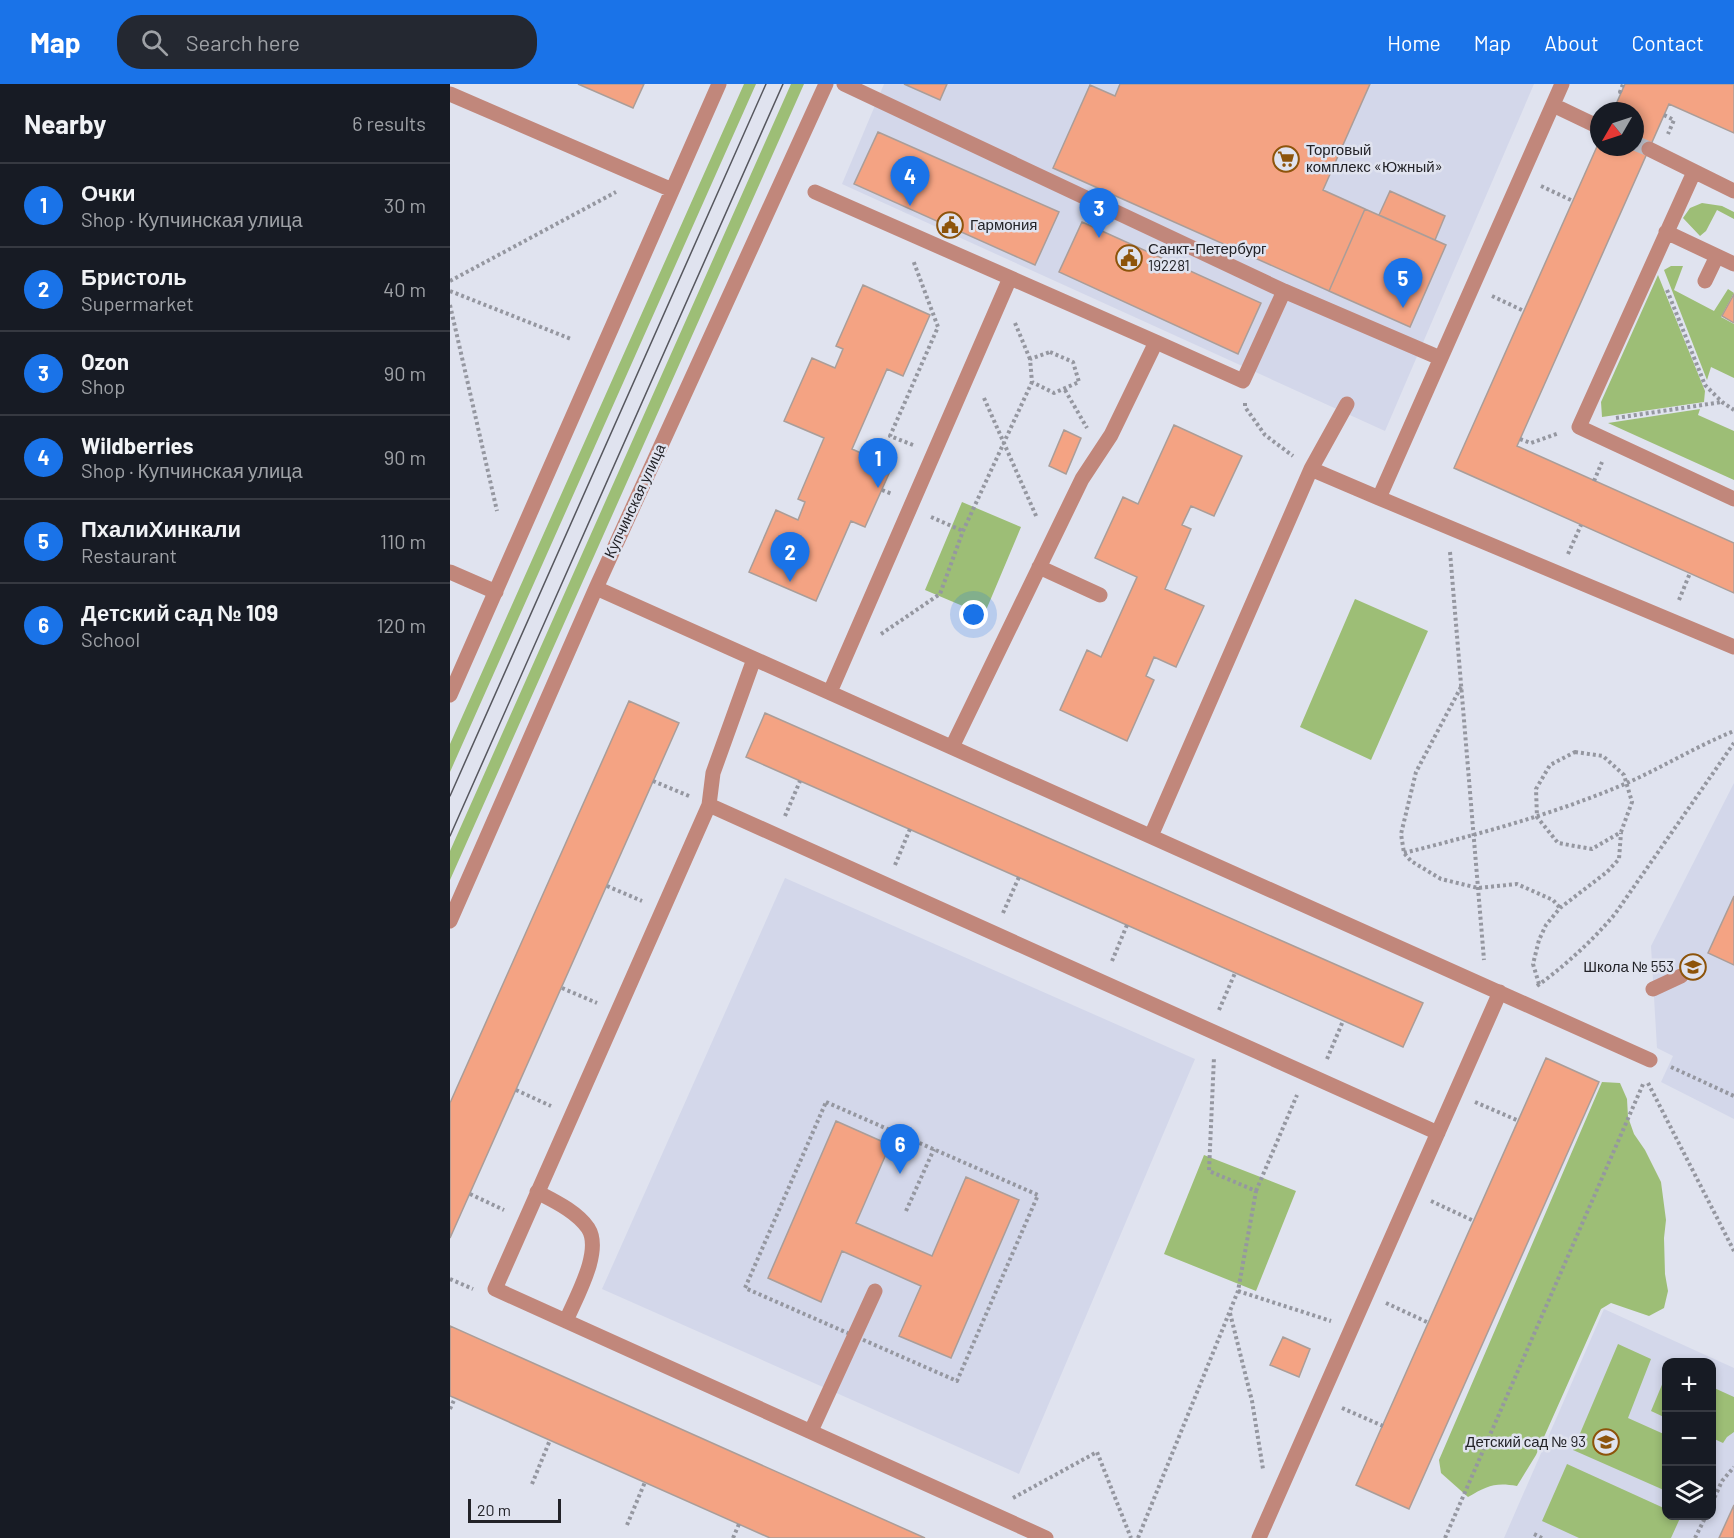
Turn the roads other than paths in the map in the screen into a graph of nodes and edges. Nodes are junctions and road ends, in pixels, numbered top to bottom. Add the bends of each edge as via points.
1 (719, 84) edge
2 (826, 84) edge
3 (844, 84) edge
4 (1562, 84) edge
5 (450, 94) edge
6 (1553, 105) junction
7 (1590, 123) edge
8 (1649, 149) tunnel mouth
9 (1694, 172) junction
10 (672, 190) junction
11 (1734, 191) edge
12 (815, 192) dead end
13 (1666, 232) junction
14 (1717, 256) junction
15 (1734, 264) edge
16 (1010, 278) junction
17 (1705, 281) dead end
18 (1284, 291) junction
19 (1156, 342) junction
20 (1440, 358) junction
21 (1347, 404) dead end
22 (1311, 469) junction
23 (1380, 498) junction
24 (1734, 499) edge
25 (1039, 567) junction
26 (450, 572) edge
27 (596, 588) junction
28 (496, 592) junction
29 (1100, 595) dead end
30 (1734, 647) edge
31 (754, 659) junction
32 (830, 692) junction
33 (450, 695) edge
34 (952, 747) junction
35 (709, 805) junction
36 (1151, 836) junction
37 (450, 921) edge
38 (1682, 976) dead end
39 (1493, 989) junction
40 (1653, 989) dead end
41 (1650, 1060) road end
42 (1438, 1133) junction
43 (537, 1192) junction
44 (875, 1291) dead end
45 (566, 1321) junction
46 (812, 1431) junction
47 (1046, 1538) edge
48 (1259, 1538) edge

1 - 10 street
2 - 27 street, Купчинская улица
3 - 18 street
4 - 6 street
5 - 10 street
6 - 7 street
6 - 20 street
8 - 9 street
9 - 11 street
9 - 13 street
10 - 28 street
12 - 16 street
13 - 14 street
13 - 24 street via 1579,427
14 - 15 street
14 - 17 street
16 - 19 street
16 - 32 street
18 - 19 street via 1243,381
18 - 20 street
19 - 25 street
20 - 23 street
21 - 22 street
22 - 23 street
22 - 36 street
23 - 30 street
25 - 29 street
25 - 34 street
26 - 28 street
27 - 31 street
27 - 37 street, Купчинская улица
28 - 33 street
31 - 32 street
31 - 35 street via 713,773
32 - 34 street
34 - 36 street
35 - 42 street
35 - 43 street
36 - 39 street
38 - 40 street
39 - 41 street
39 - 42 street
42 - 48 street
43 - 45 street via 575,1215 588,1228 593,1244 592,1257
43 - 45 street via 495,1288
44 - 46 street
45 - 46 street
46 - 47 street

